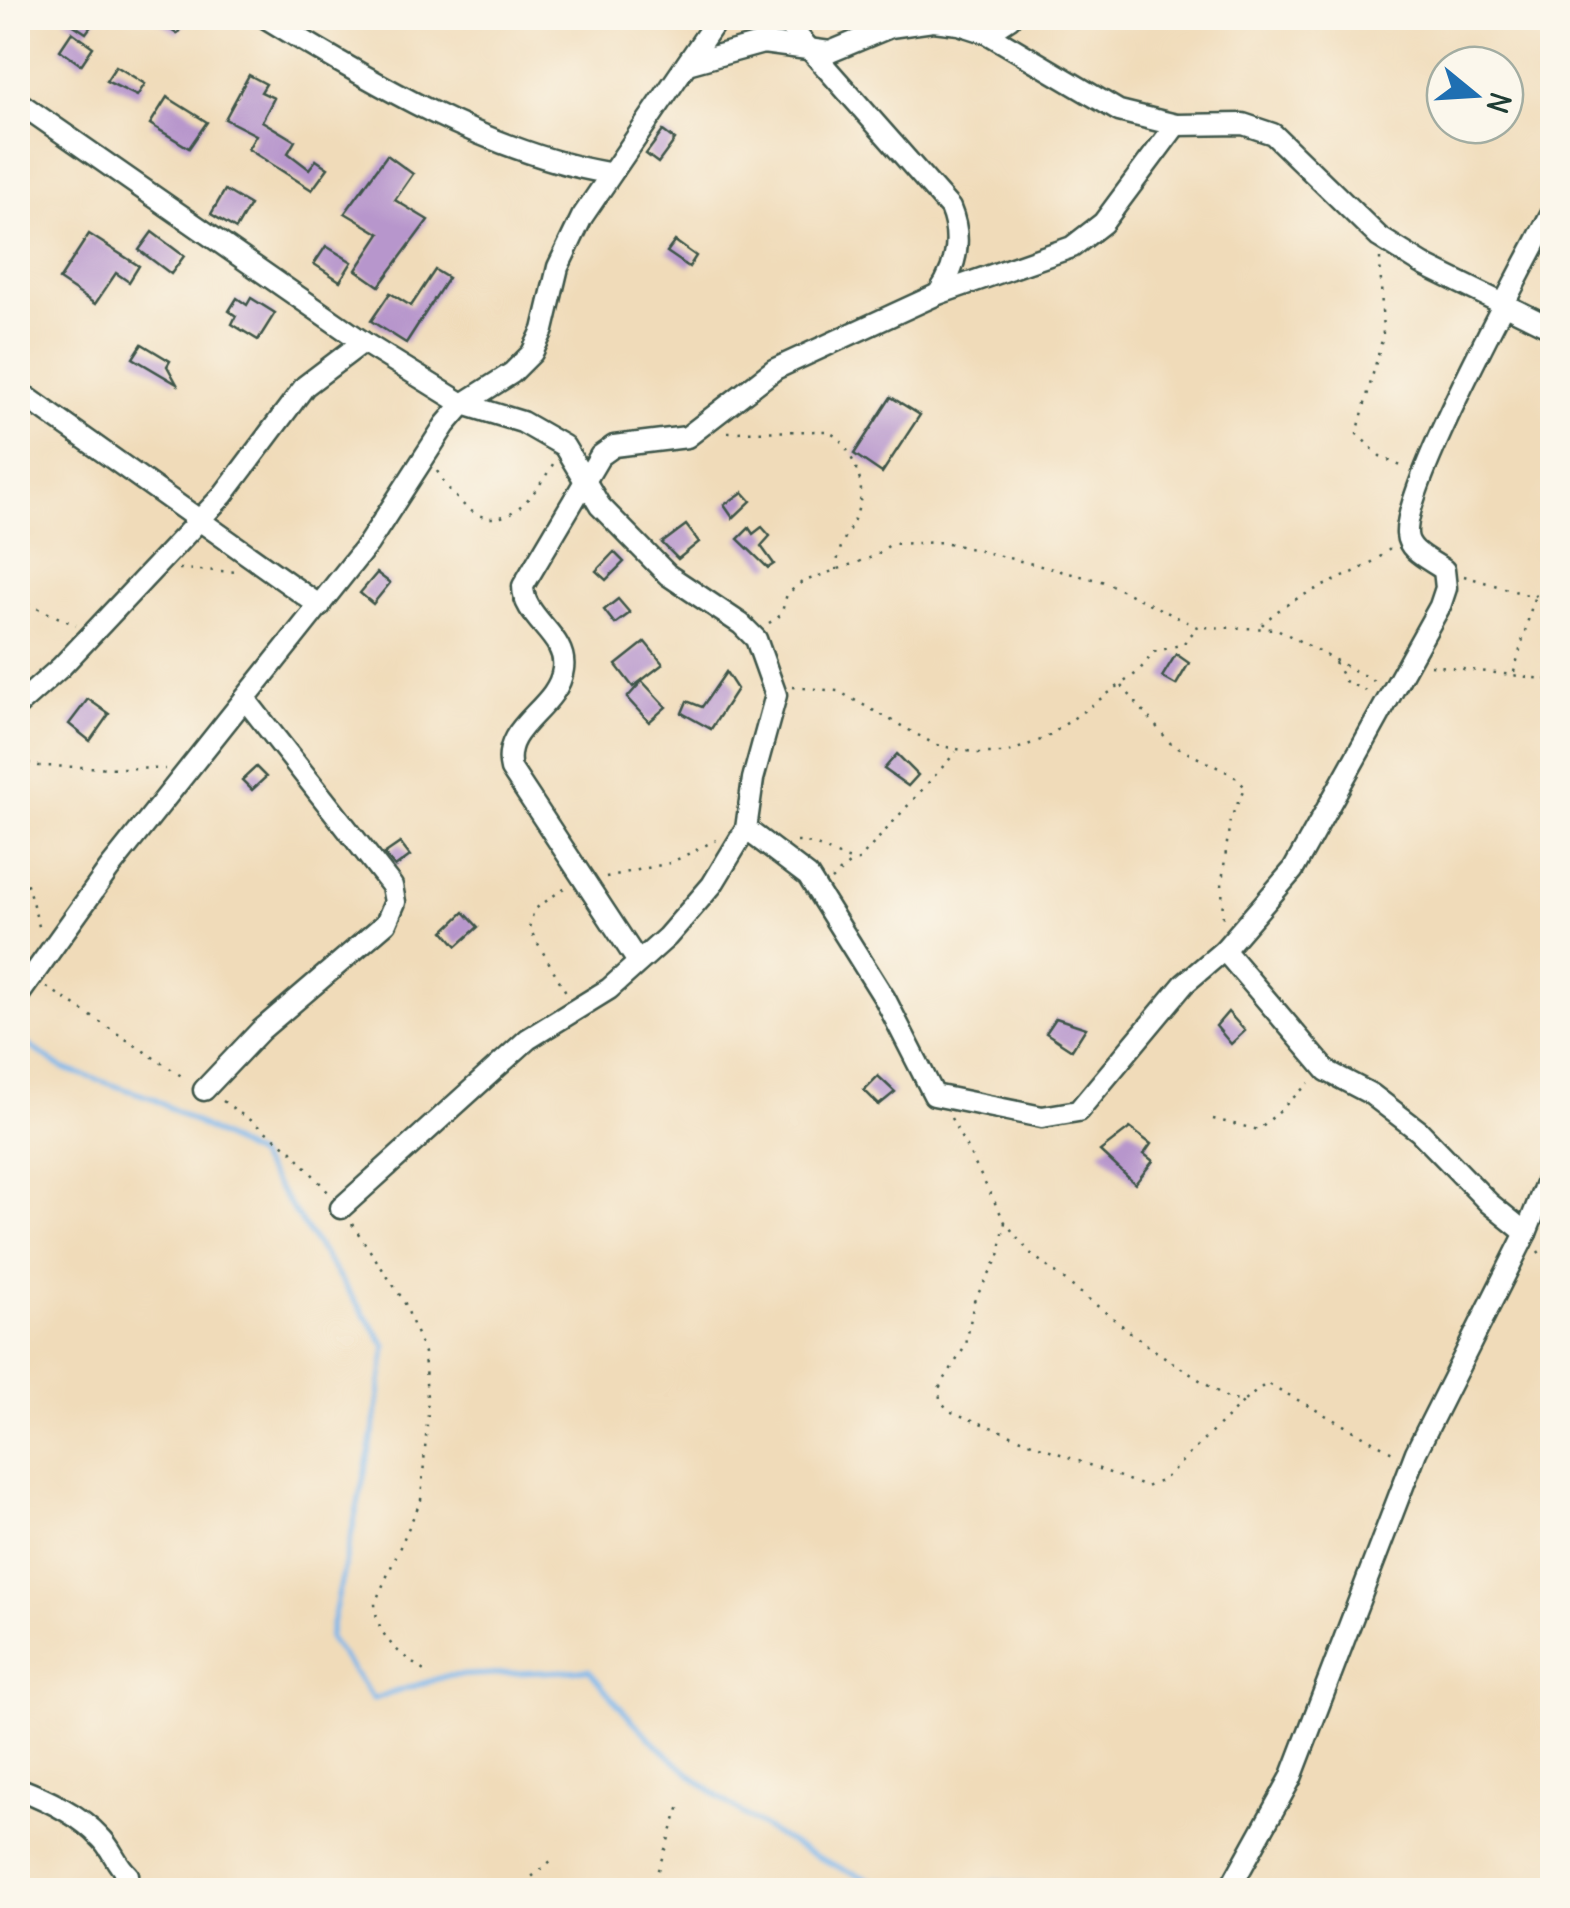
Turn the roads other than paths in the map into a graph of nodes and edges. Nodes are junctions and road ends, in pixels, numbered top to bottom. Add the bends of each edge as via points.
1 (266, 18) edge
2 (718, 18) edge
3 (782, 18) edge
4 (1010, 18) edge
5 (987, 33) junction
6 (810, 48) junction
7 (686, 64) junction
8 (18, 102) edge
9 (1176, 125) junction
10 (608, 173) junction
11 (1552, 212) edge
12 (938, 294) junction
13 (1507, 303) junction
14 (1552, 328) edge
15 (363, 342) junction
16 (18, 391) edge
17 (463, 404) junction
18 (586, 485) junction
19 (198, 518) junction
20 (320, 606) junction
21 (244, 699) junction
22 (18, 706) edge
23 (746, 825) junction
24 (1224, 950) junction
25 (638, 962) junction
26 (18, 996) edge
27 (204, 1090) road end
28 (1552, 1168) edge
29 (341, 1208) road end
30 (1526, 1233) junction
31 (18, 1788) edge
32 (124, 1890) edge
33 (1229, 1890) edge

1 - 10 street via 525,153
2 - 7 street
3 - 6 street
4 - 5 street
5 - 6 street via 933,22 890,27 841,50
5 - 9 street via 1119,111
6 - 7 street via 763,43
6 - 12 street via 950,208 956,261
7 - 10 street
8 - 15 street
9 - 12 street via 1103,222 1072,247
9 - 13 street via 1243,124 1273,134 1379,237
10 - 17 street via 558,267 532,354
11 - 13 street
12 - 18 street via 775,369 696,433 614,446 600,456
13 - 14 street
13 - 24 street via 1425,474 1406,533 1410,546 1444,570 1440,606 1293,870
15 - 17 street
15 - 19 street via 305,386
16 - 19 street
17 - 18 street via 522,422 564,446
17 - 20 street
18 - 23 street via 668,575 756,639 775,705
18 - 25 street via 523,586 523,600 562,653 564,668 556,688 515,735 508,757
19 - 20 street
19 - 22 street
20 - 21 street
21 - 26 street
21 - 27 street via 392,886 394,902 366,944 261,1030
23 - 24 street via 808,876 885,999 928,1088 942,1099 1042,1117 1078,1112 1184,984
23 - 25 street via 692,910
24 - 30 street via 1326,1071 1371,1094 1419,1131
25 - 29 street via 610,989 528,1040
28 - 30 street
30 - 33 street via 1416,1452 1297,1763
31 - 32 street via 102,1838 114,1864 128,1875

